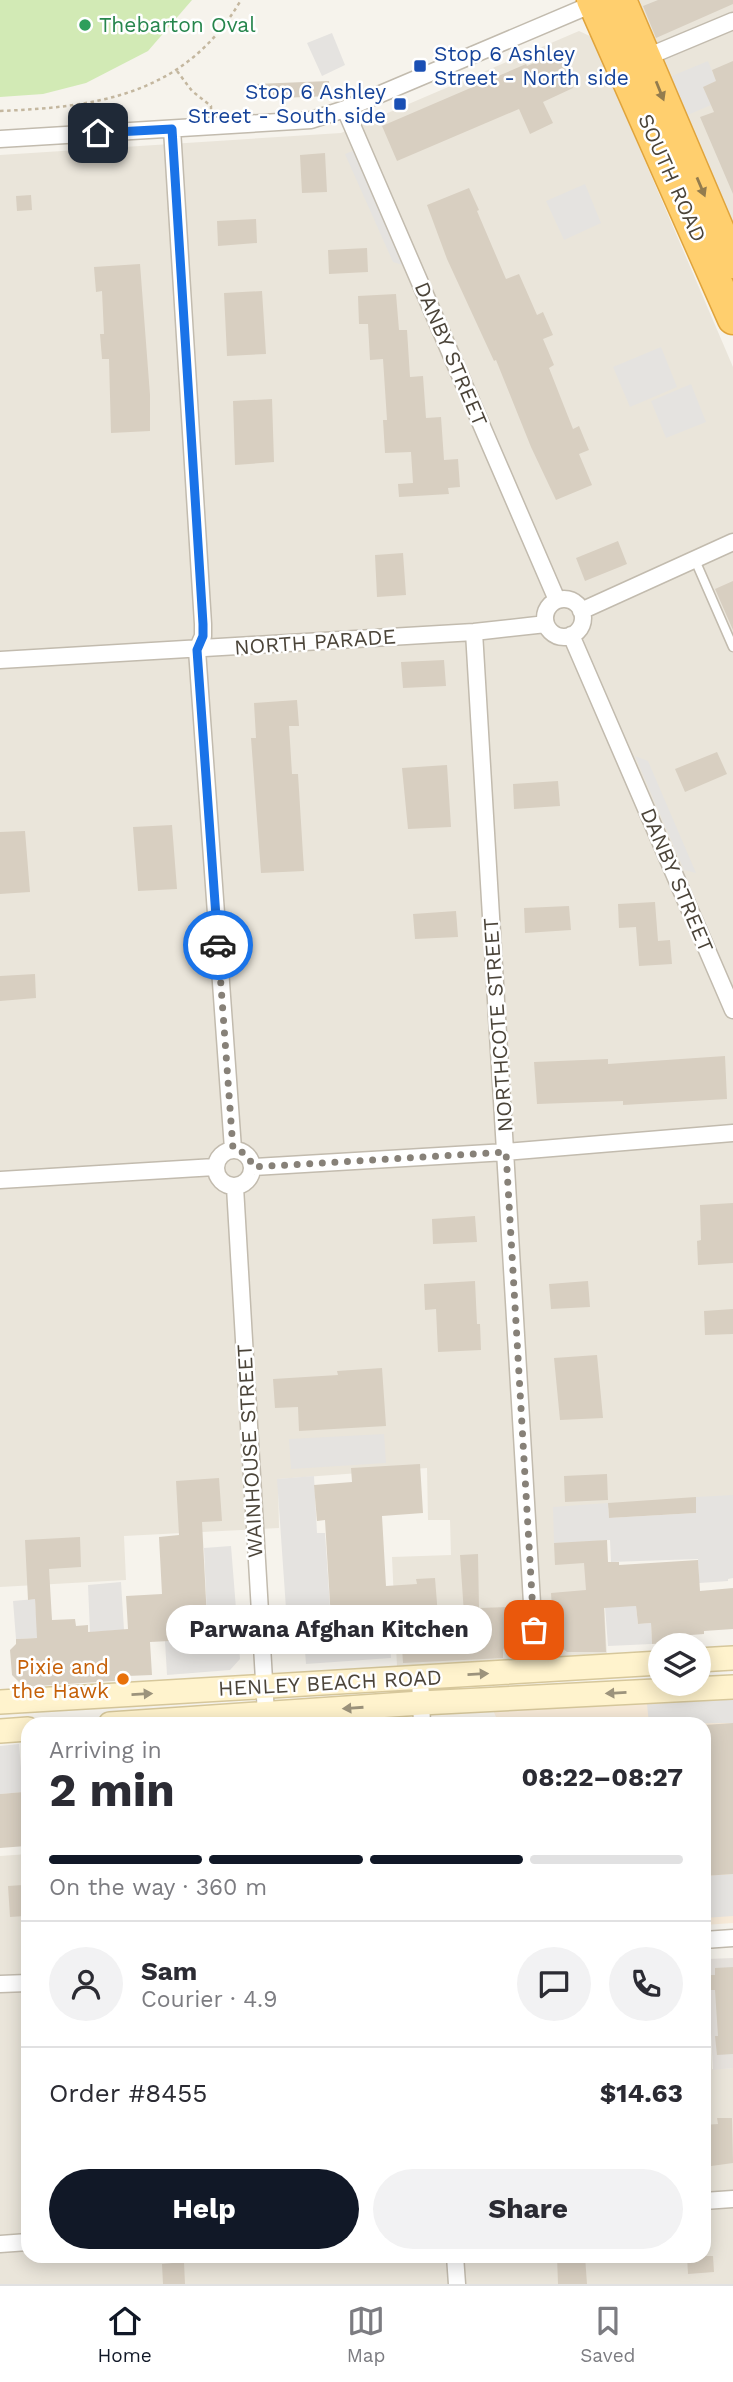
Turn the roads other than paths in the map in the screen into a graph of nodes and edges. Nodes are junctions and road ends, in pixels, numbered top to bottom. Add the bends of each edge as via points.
1 (602, 1) edge
2 (733, 21) edge
3 (635, 61) junction
4 (345, 109) junction
5 (172, 129) junction
6 (0, 139) edge
7 (728, 273) edge
8 (733, 319) edge
9 (733, 542) edge
10 (695, 559) junction
11 (557, 600) junction
12 (581, 611) junction
13 (546, 624) junction
14 (474, 632) junction
15 (571, 635) junction
16 (733, 647) edge
17 (197, 650) junction
18 (0, 660) edge
19 (733, 1010) edge
20 (733, 1133) edge
21 (233, 1149) junction
22 (506, 1152) junction
23 (215, 1167) junction
24 (253, 1167) junction
25 (0, 1180) edge
26 (235, 1187) junction
27 (733, 1658) edge
28 (711, 1659) edge
29 (648, 1664) edge
30 (536, 1670) junction
31 (420, 1677) junction
32 (264, 1686) junction
33 (733, 1687) edge
34 (0, 1702) edge
35 (266, 1714) junction
36 (422, 1714) edge
37 (219, 1717) edge
38 (21, 1730) edge
39 (0, 1731) edge
40 (733, 1938) edge
41 (711, 1940) edge
42 (21, 1983) edge
43 (0, 1984) edge
44 (733, 2199) edge
45 (711, 2201) edge
46 (21, 2242) edge
47 (0, 2244) edge
48 (456, 2263) edge
49 (457, 2284) edge

1 - 3 highway, SOUTH ROAD
1 - 4 street
2 - 3 street
3 - 7 highway, SOUTH ROAD
4 - 5 street via 312,120
4 - 11 street, DANBY STREET
5 - 6 street
5 - 17 street via 203,624
7 - 8 highway, SOUTH ROAD
9 - 10 street
10 - 12 street
10 - 16 lane
11 - 12 street via 568,600
11 - 13 street via 546,612
12 - 15 street via 581,625
13 - 14 street, NORTH PARADE
13 - 15 street via 558,636
14 - 17 street, NORTH PARADE
14 - 22 street, NORTHCOTE STREET
15 - 19 street, DANBY STREET
17 - 18 street, NORTH PARADE
17 - 21 street
20 - 22 street
21 - 23 street via 218,1158
21 - 24 street via 250,1158
22 - 24 street
22 - 30 street, NORTHCOTE STREET
23 - 25 street
23 - 26 street via 225,1185
24 - 26 street via 251,1177
26 - 32 street, WAINHOUSE STREET
27 - 28 main road
29 - 30 main road, HENLEY BEACH ROAD
31 -> 30 main road, HENLEY BEACH ROAD
31 - 32 main road, HENLEY BEACH ROAD
31 - 36 street
34 -> 32 main road, HENLEY BEACH ROAD
32 - 35 street, WAINHOUSE STREET
33 -> 36 main road, HENLEY BEACH ROAD
36 -> 35 main road, HENLEY BEACH ROAD
35 - 37 main road, HENLEY BEACH ROAD
38 - 39 main road
40 - 41 street
42 - 43 street
44 - 45 street
46 - 47 street
48 - 49 street

